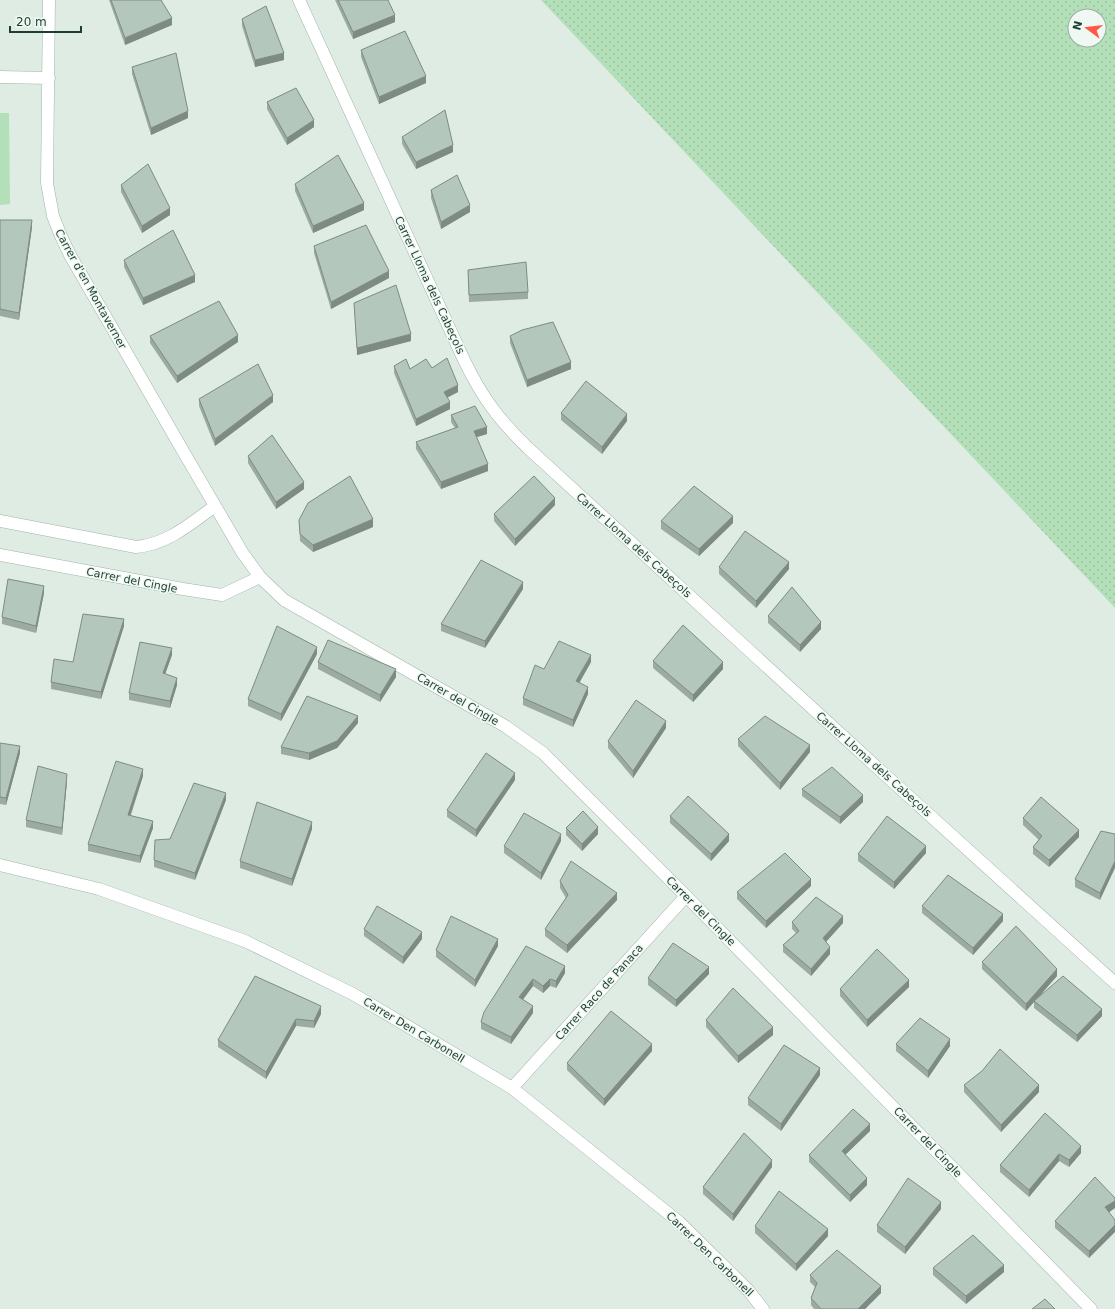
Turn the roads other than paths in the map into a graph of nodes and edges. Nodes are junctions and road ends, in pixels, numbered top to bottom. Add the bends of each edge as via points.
1 (49, 0) edge
2 (299, 0) edge
3 (0, 78) edge
4 (48, 78) junction
5 (216, 506) junction
6 (0, 521) edge
7 (0, 555) edge
8 (260, 577) junction
9 (0, 865) edge
10 (686, 896) junction
11 (1115, 983) edge
12 (512, 1088) junction
13 (763, 1309) edge
14 (1091, 1309) edge

1 - 4 street, Carrer d'en Montaverner
2 - 11 street, Carrer Lloma dels Cabeçols via 464,360 493,411 528,448
3 - 4 street
4 - 5 street, Carrer d'en Montaverner via 47,183 53,216 61,236
5 - 6 street via 169,538 148,546 136,547
5 - 8 street, Carrer del Cingle via 242,552
7 - 8 street, Carrer del Cingle via 222,595
8 - 10 street, Carrer del Cingle via 284,600 505,726 543,753
9 - 12 street, Carrer Den Carbonell via 99,889 245,942 353,994
10 - 12 street, Carrer Raco de Panaca
10 - 14 street, Carrer del Cingle
12 - 13 street, Carrer Den Carbonell via 679,1222 748,1290

